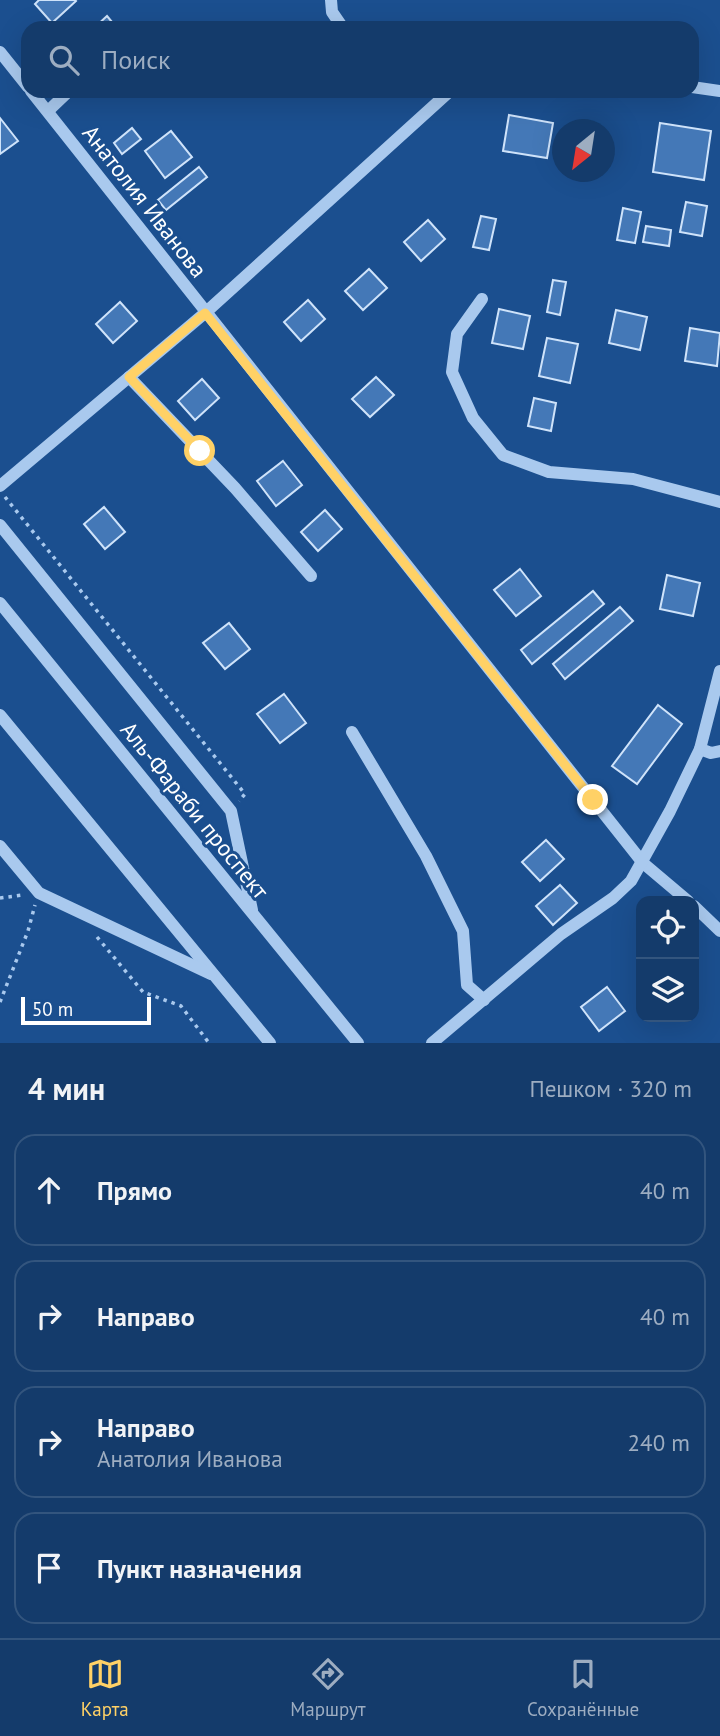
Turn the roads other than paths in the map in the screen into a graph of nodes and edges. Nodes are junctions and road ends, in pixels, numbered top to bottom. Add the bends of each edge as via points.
1 (331, 0) edge
2 (338, 21) edge
3 (0, 52) edge
4 (21, 78) edge
5 (699, 88) edge
6 (720, 91) edge
7 (37, 98) edge
8 (62, 98) edge
9 (442, 98) edge
10 (48, 111) junction
11 (482, 299) dead end
12 (205, 313) junction
13 (129, 377) junction
14 (0, 488) edge
15 (720, 502) edge
16 (0, 524) edge
17 (311, 576) dead end
18 (0, 603) edge
19 (720, 671) edge
20 (0, 715) edge
21 (352, 732) dead end
22 (700, 749) junction
23 (720, 751) edge
24 (0, 846) edge
25 (5, 862) edge
26 (643, 863) junction
27 (682, 896) edge
28 (699, 911) edge
29 (253, 914) junction
30 (720, 931) edge
31 (215, 976) junction
32 (484, 1000) junction
33 (270, 1043) edge
34 (358, 1043) edge
35 (432, 1043) edge

1 - 2 street
3 - 4 street
5 - 6 street
7 - 10 street, Анатолия Иванова
8 - 10 street
9 - 12 street
10 - 12 street, Анатолия Иванова
11 - 15 street via 457,334 452,372 473,418 503,455 549,472 633,479
12 - 13 street
12 - 26 street, Анатолия Иванова
13 - 14 street
13 - 17 street
16 - 29 street via 231,811
18 - 29 street, Аль-Фараби проспект
19 - 22 street
20 - 31 street
21 - 32 street via 426,856 458,920 467,985
22 - 23 street
22 - 26 street
24 - 25 street
25 - 31 street via 39,893
26 - 27 street, Анатолия Иванова
26 - 32 street via 613,898
28 - 30 street
29 - 34 street, Аль-Фараби проспект
31 - 33 street
32 - 35 street

